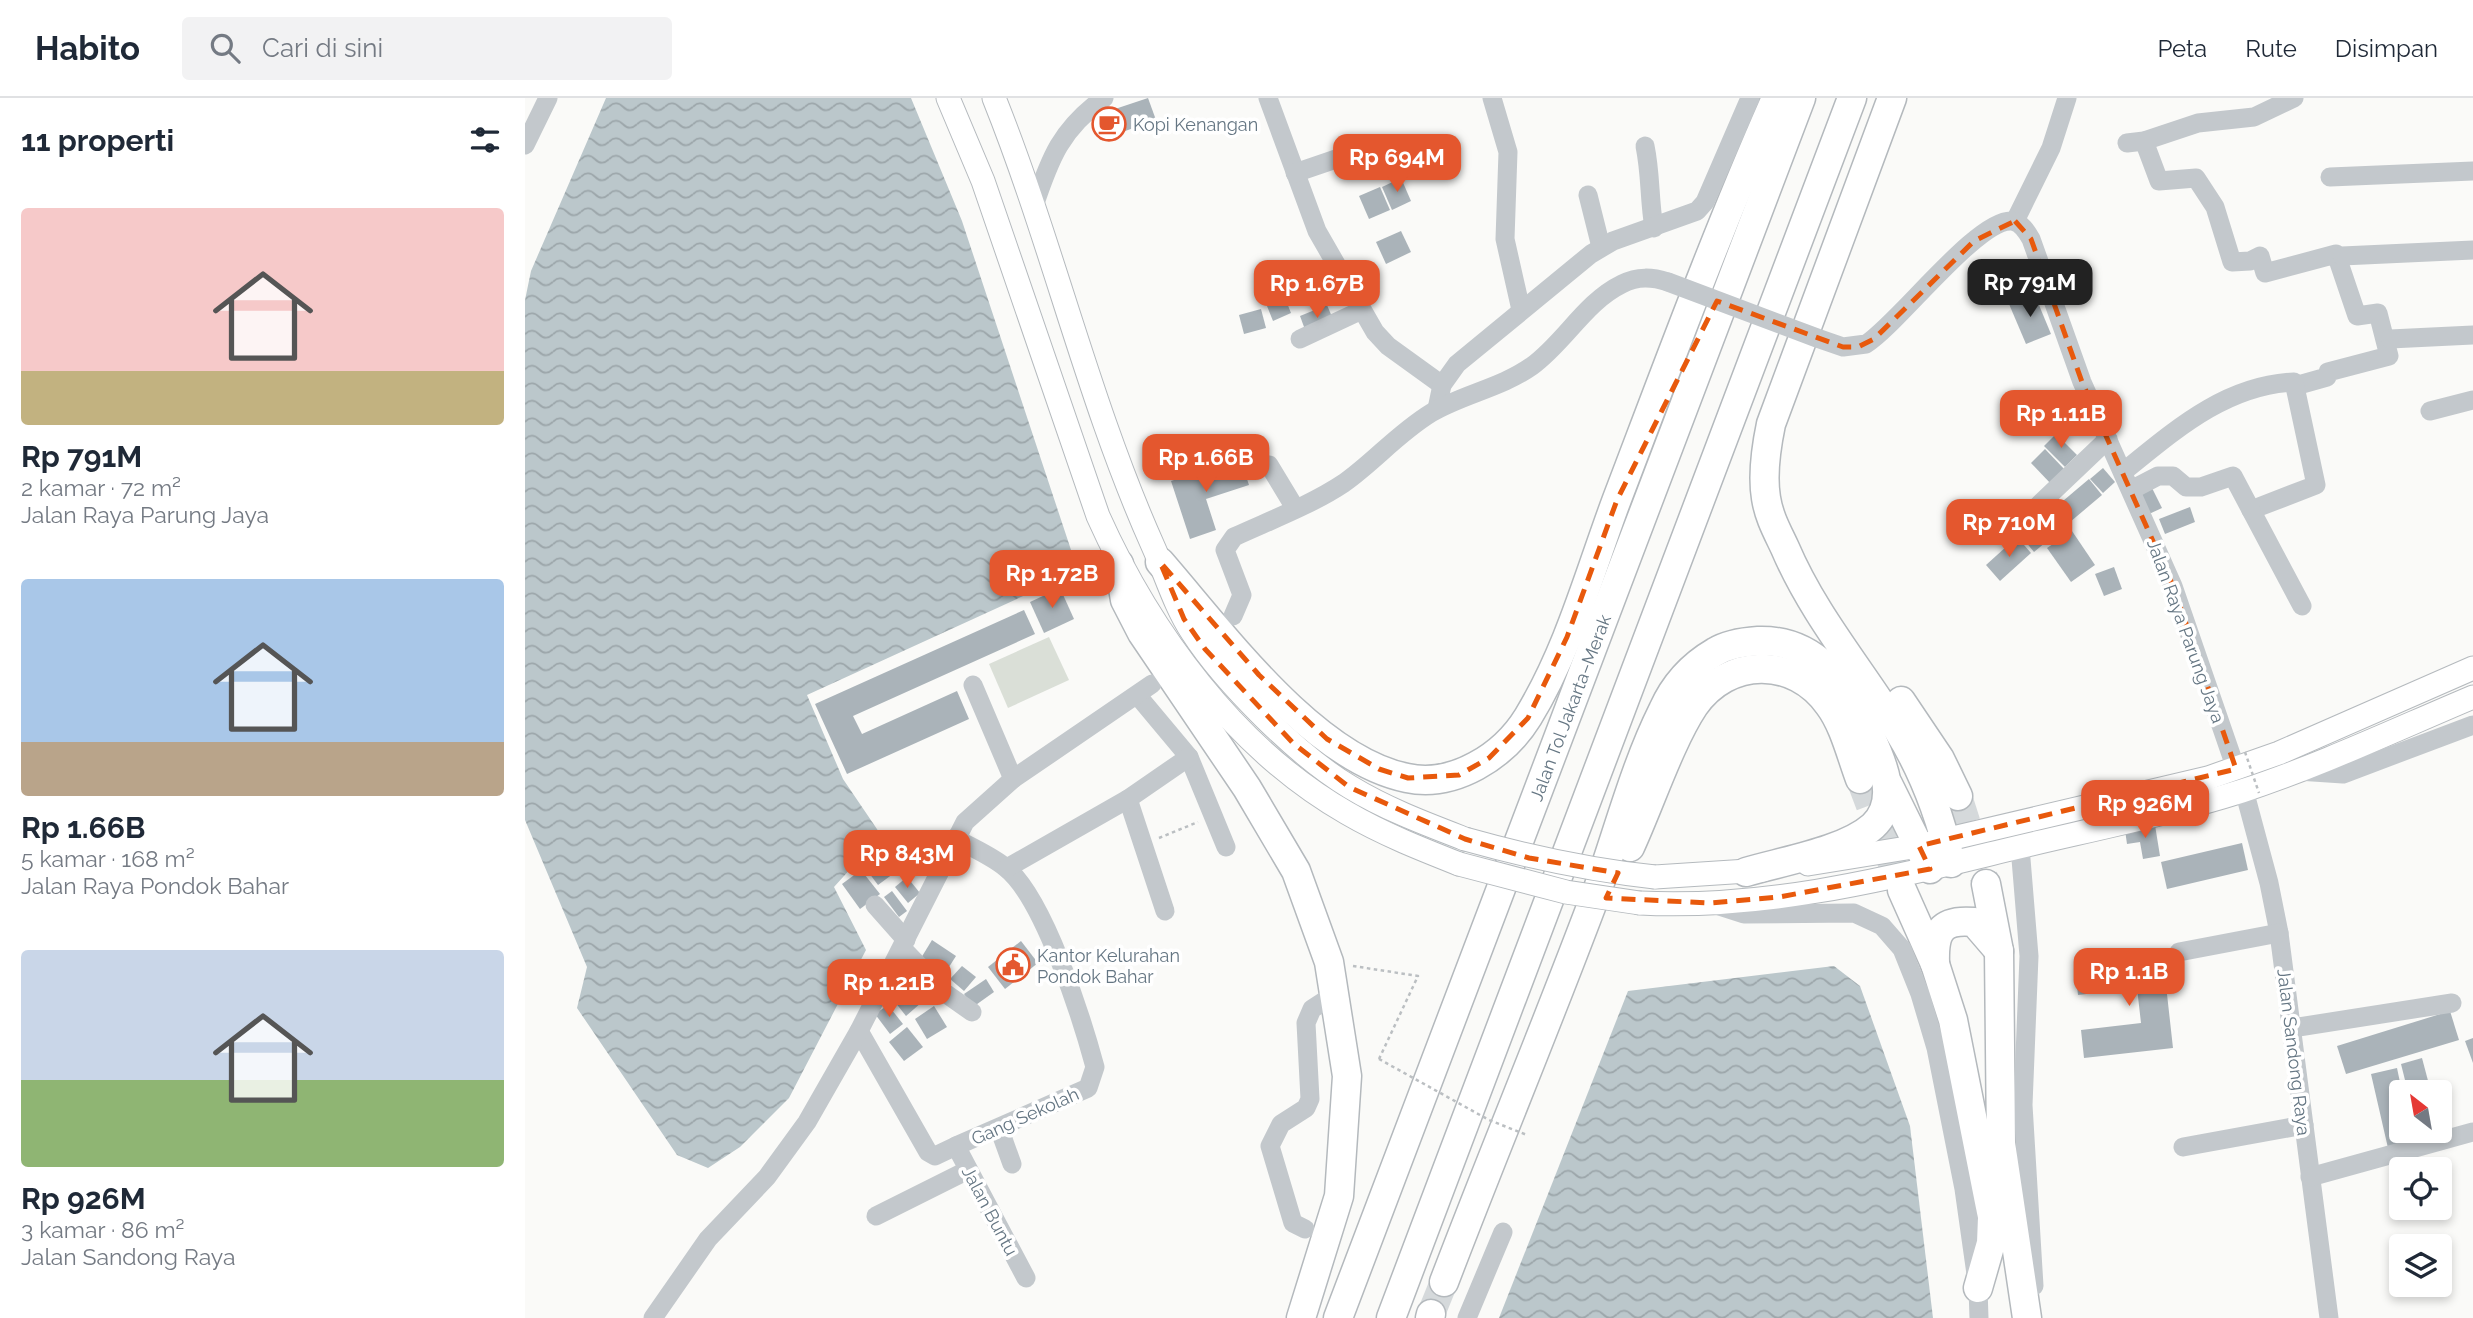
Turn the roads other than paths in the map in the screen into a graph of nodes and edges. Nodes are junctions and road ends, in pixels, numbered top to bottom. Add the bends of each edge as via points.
1 (548, 98) edge
2 (948, 98) edge
3 (994, 98) edge
4 (1104, 98) edge
5 (1268, 98) edge
6 (1492, 98) edge
7 (1750, 98) edge
8 (1776, 98) edge
9 (1801, 98) edge
10 (1852, 98) edge
11 (1892, 98) edge
12 (2067, 98) edge
13 (2294, 98) edge
14 (525, 145) edge
15 (1645, 146) dead end
16 (1371, 147) dead end
17 (2473, 171) edge
18 (1295, 173) junction
19 (2330, 177) dead end
20 (1588, 195) dead end
21 (1034, 206) junction
22 (2015, 221) junction
23 (1654, 228) junction
24 (1601, 247) junction
25 (2473, 250) edge
26 (1740, 256) junction
27 (2342, 256) dead end
28 (1362, 310) junction
29 (1521, 310) junction
30 (2473, 335) edge
31 (2390, 339) dead end
32 (1300, 340) dead end
33 (1442, 385) junction
34 (2295, 386) junction
35 (2473, 400) edge
36 (1437, 410) junction
37 (2430, 411) dead end
38 (2108, 439) junction
39 (1250, 452) dead end
40 (2123, 472) junction
41 (2131, 490) junction
42 (1616, 500) junction
43 (1295, 509) junction
44 (2251, 510) junction
45 (2023, 520) dead end
46 (1784, 546) junction
47 (1160, 562) junction
48 (1119, 564) junction
49 (2302, 606) dead end
50 (1233, 616) dead end
51 (2473, 668) edge
52 (973, 685) dead end
53 (2473, 697) edge
54 (2473, 725) edge
55 (1189, 757) junction
56 (2296, 771) junction
57 (2246, 776) junction
58 (1013, 779) junction
59 (1860, 779) tunnel mouth
60 (1888, 784) junction
61 (1958, 796) tunnel mouth
62 (1128, 799) junction
63 (955, 838) junction
64 (2020, 846) junction
65 (1226, 847) dead end
66 (1936, 854) junction
67 (1007, 868) junction
68 (1746, 872) junction
69 (1986, 884) tunnel mouth
70 (1902, 890) tunnel mouth
71 (1710, 903) junction
72 (875, 905) dead end
73 (1165, 911) dead end
74 (2279, 933) junction
75 (904, 944) junction
76 (1999, 951) junction
77 (2179, 952) dead end
78 (1935, 964) junction
79 (1335, 994) junction
80 (2452, 1003) dead end
81 (972, 1012) dead end
82 (2292, 1028) junction
83 (859, 1031) junction
84 (1532, 1052) junction
85 (2304, 1125) junction
86 (999, 1128) junction
87 (2473, 1132) edge
88 (955, 1146) junction
89 (2183, 1147) dead end
90 (1011, 1164) dead end
91 (968, 1170) junction
92 (2310, 1177) junction
93 (876, 1216) dead end
94 (1305, 1229) dead end
95 (1503, 1232) dead end
96 (1026, 1278) dead end
97 (1444, 1282) tunnel mouth
98 (1978, 1288) junction
99 (665, 1300) junction
100 (653, 1318) edge
101 (674, 1318) edge
102 (1301, 1318) edge
103 (1338, 1318) edge
104 (1391, 1318) edge
105 (1467, 1318) edge
106 (1979, 1318) edge
107 (2027, 1318) edge
108 (2036, 1318) edge
109 (2329, 1318) edge

1 - 14 street
2 - 48 main road via 983,181 1079,466
3 - 21 main road
4 - 21 street via 1059,142
5 - 18 street
6 - 29 street via 1508,152 1505,239
7 - 23 street via 1705,202 1696,211
8 - 42 highway
9 - 26 highway, Jalan Tol Jakarta–Merak
10 - 104 highway
11 - 46 highway via 1771,424 1765,453 1765,496 1771,523
12 - 22 street via 2051,148
13 - 34 street via 2254,117 2198,123 2135,142 2159,181 2196,178 2215,207 2232,262 2260,256 2265,273 2336,254 2357,316 2378,313 2389,356
15 - 23 street
16 - 18 street
17 - 19 street
18 - 28 street via 1317,231
20 - 24 street
21 - 47 main road via 1115,452
22 - 36 street, bridge via 2000,224 1962,251 1866,344 1843,347 1668,282 1638,278 1622,283 1593,305 1553,350 1530,367
22 - 38 street, Jalan Raya Parung Jaya via 2031,239 2082,382
23 - 24 street
24 - 29 street
25 - 27 street
26 - 42 highway
26 - 103 highway, Jalan Tol Jakarta–Merak
28 - 32 street
28 - 33 street via 1381,340
29 - 33 street via 1457,364
30 - 31 street
33 - 36 street
34 - 40 street via 2294,382 2267,383 2205,408
34 - 44 street via 2316,485
35 - 37 street
36 - 43 street via 1406,428 1344,482
38 - 40 street, Jalan Raya Parung Jaya
38 - 45 street
39 - 43 street via 1257,464 1269,465
40 - 41 street, Jalan Raya Parung Jaya
41 - 44 street via 2158,476 2173,476 2186,487 2201,487 2232,476
41 - 57 street, Jalan Raya Parung Jaya
42 - 47 highway via 1567,637 1528,718 1489,758 1459,775 1408,778 1379,769 1327,739 1259,675
43 - 50 street via 1234,537 1227,545 1226,556 1242,595
44 - 49 street
46 - 61 highway via 1813,570 1940,759
46 - 66 highway via 1797,580 1923,774
47 - 68 main road, bridge via 1194,635 1293,743 1349,787 1406,816 1529,858 1655,877
48 - 71 main road, bridge via 1191,669 1243,732 1346,813 1459,864 1566,892 1640,903
48 - 79 highway via 1125,600 1142,633 1247,788 1296,871 1329,962
51 - 57 main road
52 - 58 street
53 - 56 main road
54 - 56 street via 2343,774
55 - 58 street via 1145,690
55 - 62 street
55 - 65 street
56 - 57 main road
57 - 64 main road
57 - 66 main road
57 - 74 street, Jalan Sandong Raya
58 - 63 street via 977,808
59 - 84 highway via 1830,706 1801,679 1769,668 1749,668 1718,680 1688,717
60 - 66 highway
60 - 68 highway via 1885,810 1865,832 1832,847
60 - 84 highway via 1849,693 1836,674 1805,650 1787,644 1744,642 1704,658 1688,671 1662,711 1598,889
62 - 67 street
62 - 73 street
63 - 67 street, Gang Sekolah
63 - 75 street
64 - 66 main road
64 - 108 street via 2029,956 2023,1105
66 - 68 main road via 1863,857
66 - 71 main road via 1779,897
67 - 86 street, Gang Sekolah via 1043,918 1095,1067 1088,1088
69 - 76 highway
70 - 78 highway
71 - 98 street via 1744,914 1854,913 1882,926 1902,948 1936,1048
72 - 75 street
74 - 77 street
74 - 82 street, Jalan Sandong Raya
75 - 81 street via 945,993
75 - 83 street
76 - 78 highway via 1974,922 1956,920 1940,930 1934,943
76 - 107 highway via 1999,1129
78 - 98 highway via 1953,1020 1992,1217 1991,1243
79 - 94 street via 1312,1009 1306,1023 1310,1099 1281,1125 1270,1146 1293,1223
79 - 102 highway via 1346,1076 1339,1196
80 - 82 street
82 - 85 street, Jalan Sandong Raya
83 - 88 street, Jalan Buntu via 929,1152 935,1156
83 - 99 street via 799,1133 767,1177 708,1239
84 - 97 highway
85 - 89 street
85 - 92 street, Jalan Sandong Raya
86 - 88 street, Gang Sekolah
86 - 90 street
87 - 92 street
88 - 91 street, Jalan Buntu
91 - 93 street
91 - 96 street, Jalan Buntu
92 - 109 street, Jalan Sandong Raya
95 - 105 street
98 - 106 street
99 - 100 street
99 - 101 street

